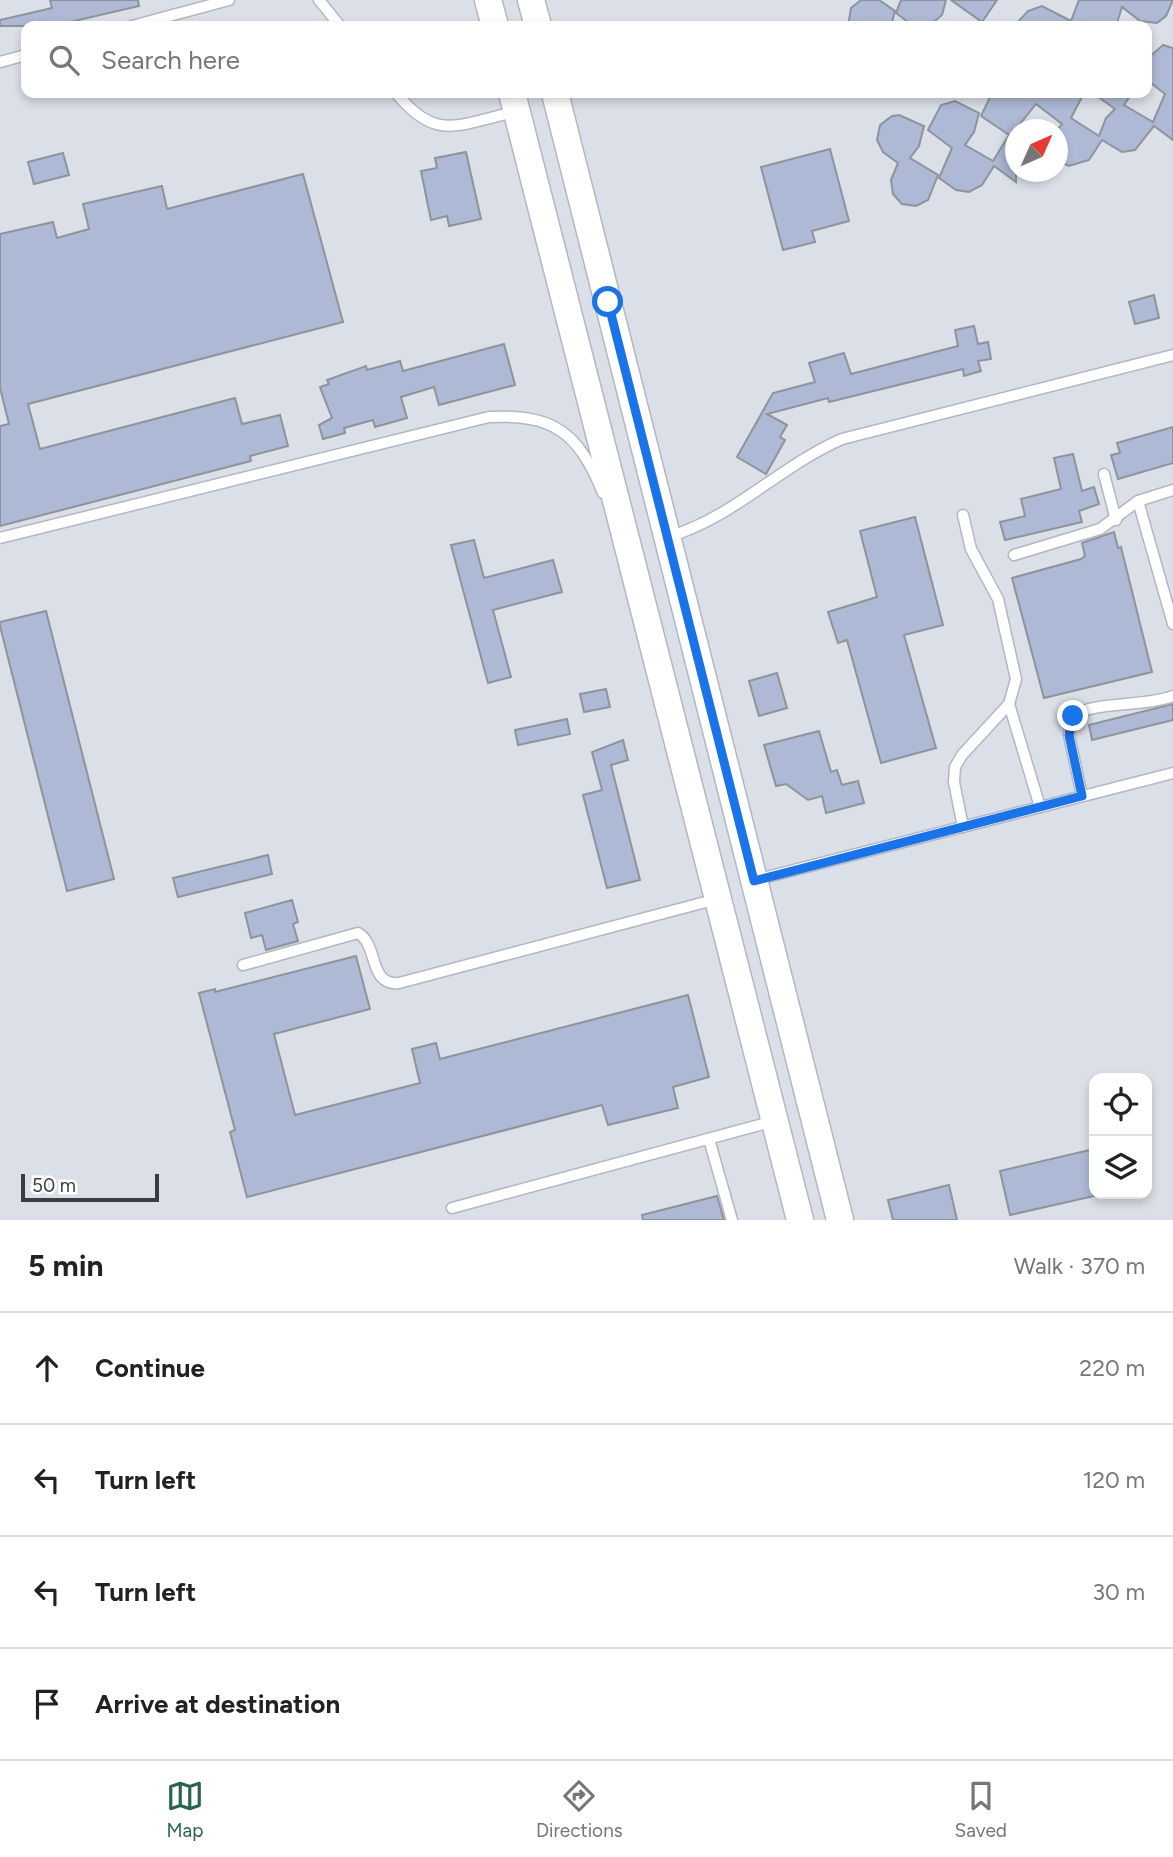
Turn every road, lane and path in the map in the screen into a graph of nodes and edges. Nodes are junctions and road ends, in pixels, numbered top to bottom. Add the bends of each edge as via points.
1 (229, 0) edge
2 (319, 0) edge
3 (488, 0) edge
4 (531, 0) edge
5 (151, 21) edge
6 (336, 21) edge
7 (494, 21) edge
8 (537, 21) edge
9 (21, 56) edge
10 (0, 62) edge
11 (400, 98) edge
12 (556, 98) edge
13 (514, 102) edge
14 (1173, 355) edge
15 (1104, 474) dead end
16 (1173, 491) edge
17 (1138, 501) junction
18 (963, 515) dead end
19 (1116, 520) junction
20 (668, 537) junction
21 (0, 538) edge
22 (1014, 555) dead end
23 (637, 586) junction
24 (1173, 624) edge
25 (1173, 696) edge
26 (1009, 704) junction
27 (1173, 773) edge
28 (1082, 796) junction
29 (1041, 807) junction
30 (963, 827) junction
31 (754, 881) junction
32 (718, 899) junction
33 (243, 965) dead end
34 (774, 1121) junction
35 (709, 1139) junction
36 (452, 1208) dead end
37 (732, 1220) edge
38 (800, 1220) edge
39 (840, 1220) edge

1 - 5 lane
2 - 6 lane
3 - 7 street
4 - 8 street
9 - 10 lane
11 - 13 lane via 429,124 445,126
12 - 20 street
13 - 23 street
14 - 20 lane via 842,439 797,461 711,521
15 - 19 lane
16 - 17 lane
17 - 19 lane
17 - 24 lane
18 - 26 lane via 971,549 994,588 1004,622 1016,679
19 - 22 lane via 1091,533
20 - 31 street
21 - 23 lane via 489,417 523,416 548,423 570,437 589,462
23 - 32 street
25 - 28 lane via 1085,709 1073,716 1069,735
26 - 29 lane
26 - 30 lane via 955,767
27 - 28 lane
28 - 29 lane
29 - 30 lane
30 - 31 lane
31 - 39 street
32 - 33 lane via 399,983 379,975 369,944 358,933
32 - 34 street
34 - 35 lane
34 - 38 street
35 - 36 lane
35 - 37 lane

